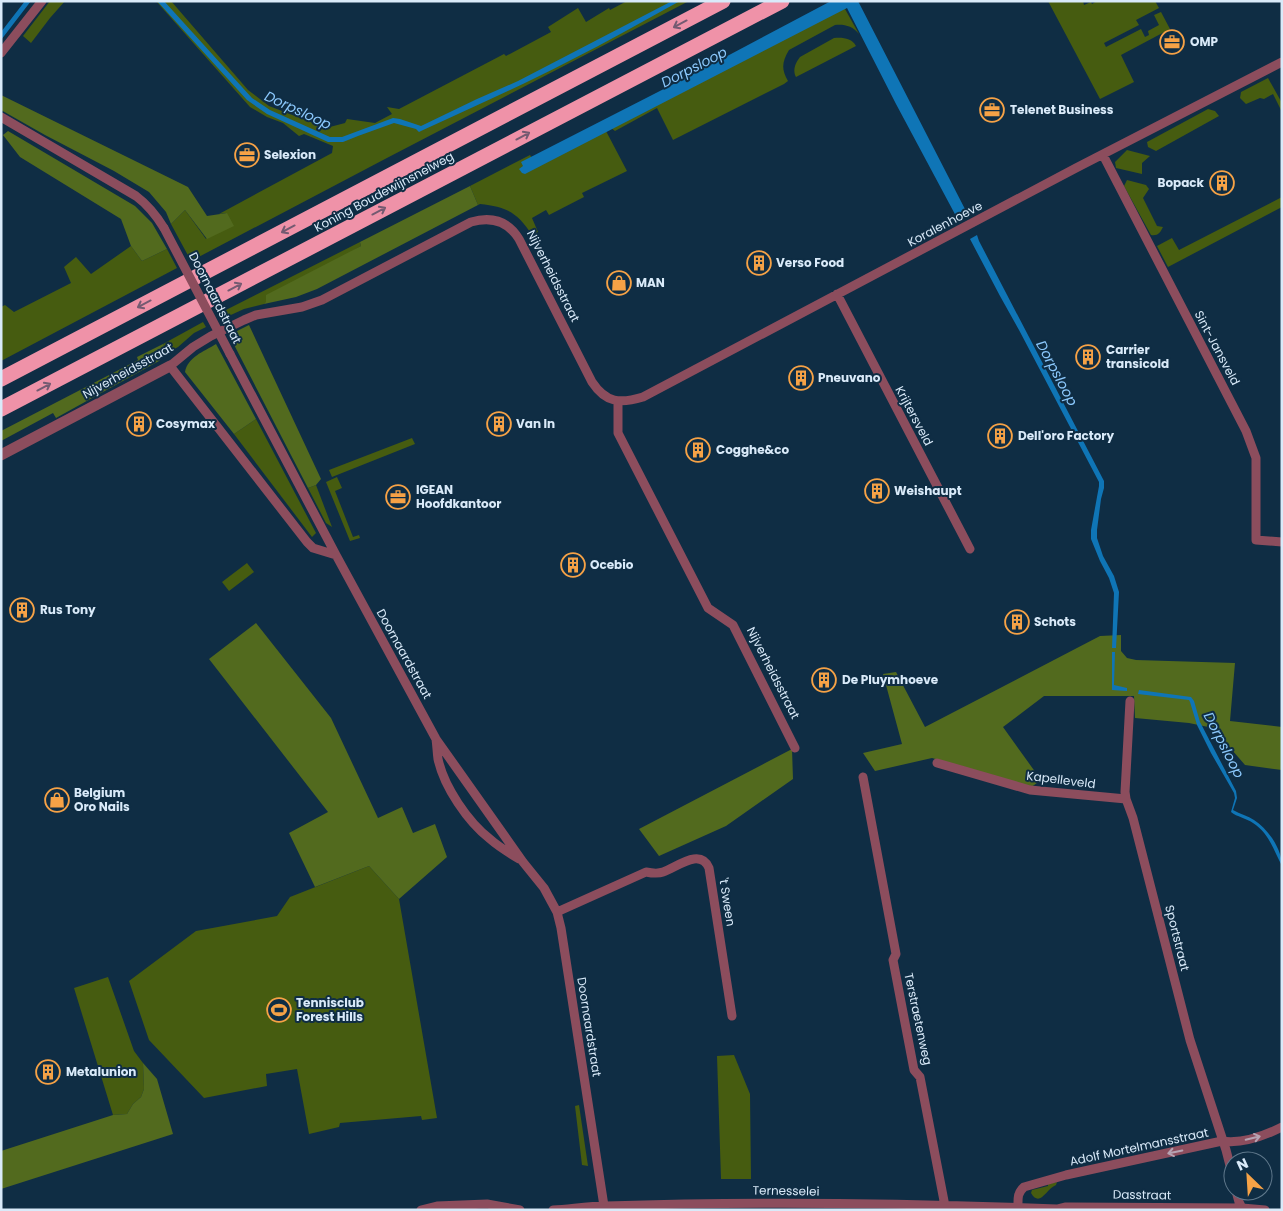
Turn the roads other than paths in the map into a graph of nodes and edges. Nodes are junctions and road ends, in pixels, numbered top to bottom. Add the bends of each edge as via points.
1 (42, 1) edge
2 (724, 1) edge
3 (782, 1) edge
4 (1, 53) edge
5 (1282, 62) edge
6 (1, 117) edge
7 (1103, 155) junction
8 (837, 294) junction
9 (170, 366) junction
10 (1, 379) edge
11 (618, 402) junction
12 (1, 409) edge
13 (1, 455) edge
14 (1282, 542) edge
15 (970, 549) dead end
16 (336, 556) junction
17 (1130, 701) dead end
18 (436, 739) junction
19 (795, 748) dead end
20 (937, 764) dead end
21 (863, 777) dead end
22 (1126, 799) junction
23 (523, 862) junction
24 (557, 912) junction
25 (732, 1016) dead end
26 (1282, 1127) edge
27 (1222, 1142) junction
28 (1226, 1151) edge
29 (604, 1206) junction
30 (944, 1206) junction
31 (461, 1207) edge
32 (1018, 1208) junction
33 (1242, 1209) edge
34 (421, 1210) edge
35 (520, 1210) edge
36 (553, 1210) edge
37 (1265, 1210) edge

1 - 4 street
2 -> 10 highway, Koning Boudewijnsnelweg
12 -> 3 highway, Koning Boudewijnsnelweg
5 - 7 street, Koralenhoeve
6 - 16 street, Doornaardstraat, bridge via 136,196 158,217
7 - 8 street, Koralenhoeve
7 - 14 street, Sint-Jansveld via 1246,431 1256,458 1256,540
8 - 11 street, Koralenhoeve via 643,397
8 - 15 street, Krijtersveld
9 - 11 street, Nijverheidsstraat via 193,347 244,320 322,300 471,222 494,220 506,225 520,239 592,382 598,391
9 - 13 street, Nijverheidsstraat
9 - 16 street via 307,542 313,548
11 - 19 street, Nijverheidsstraat via 618,433 708,608 733,624
16 - 18 street, Doornaardstraat
17 - 22 street, Sportstraat
18 - 23 street, Doornaardstraat
18 - 23 street, Doornaardstraat via 438,760 457,803 489,838
20 - 22 street, Kapelleveld via 1030,790
21 - 30 street, Terstraetenweg via 896,954 893,960 905,1025 914,1070 920,1077
22 - 27 street, Sportstraat via 1190,1040
23 - 24 street, Doornaardstraat via 544,888
24 - 25 street, 't Sween via 646,872 661,873 691,860 706,862
24 - 29 street, Doornaardstraat
27 -> 26 street, Adolf Mortelmansstraat via 1232,1143 1266,1135
27 - 28 street, Sportstraat
27 -> 32 street, Adolf Mortelmansstraat via 1024,1187 1018,1194
29 - 30 street, Ternesselei via 687,1203
29 - 36 street, Ternesselei
30 - 32 street, Ternesselei
31 - 34 street via 437,1206
31 - 35 street via 487,1204
32 - 33 street, Dasstraat
33 - 37 street, Dasstraat

